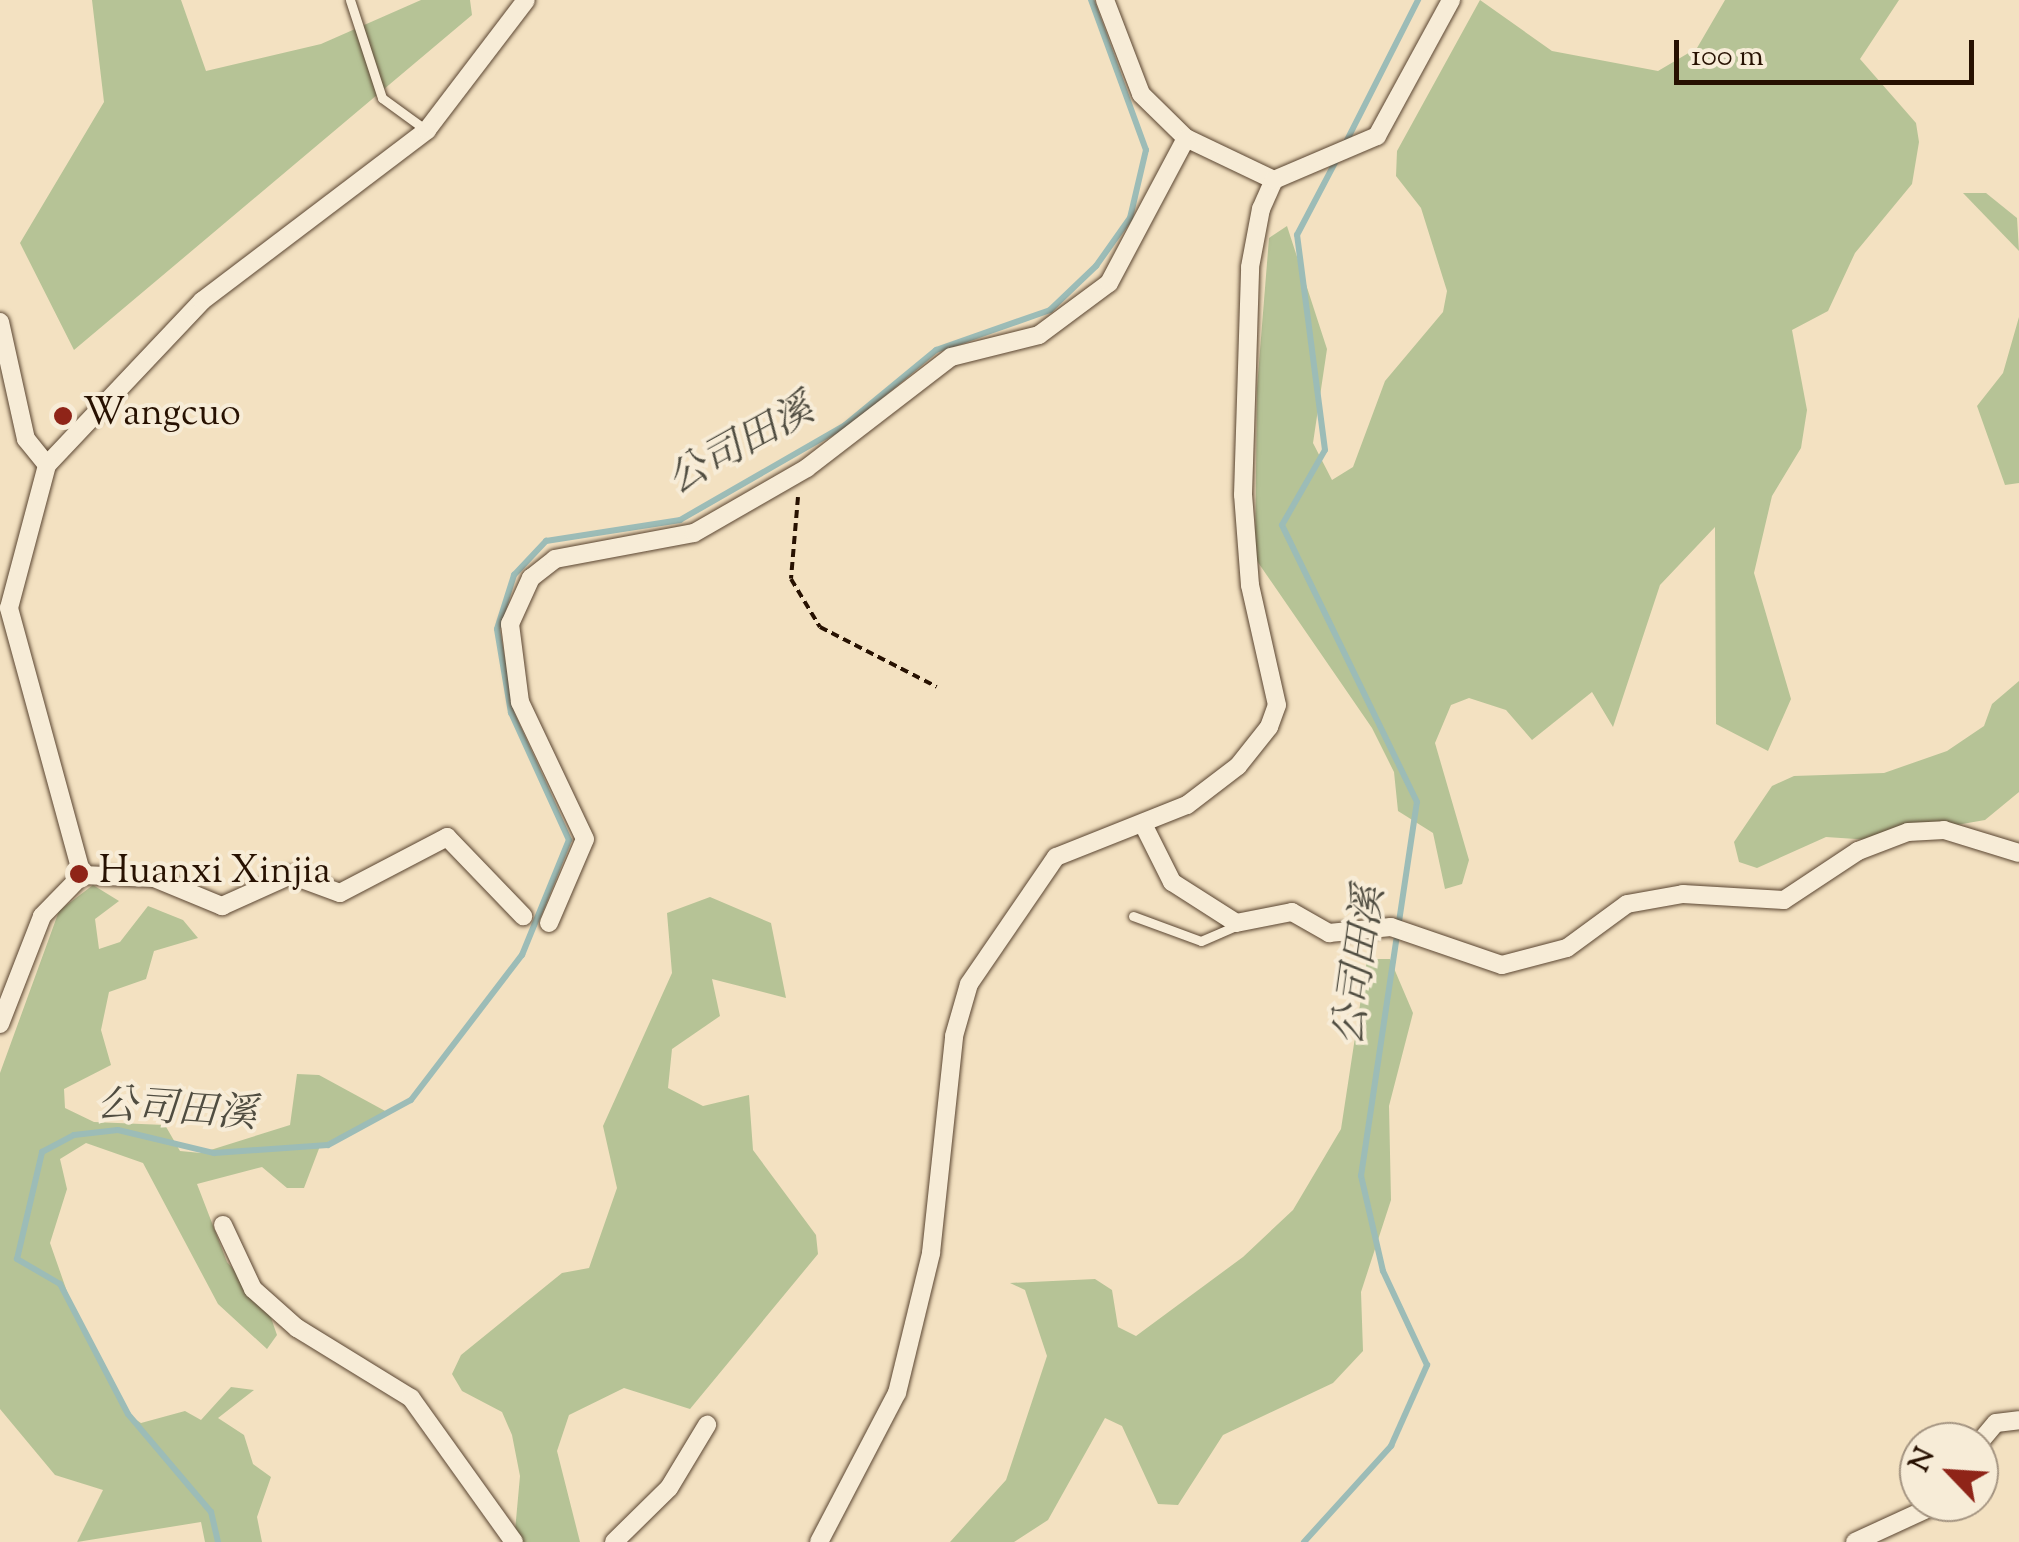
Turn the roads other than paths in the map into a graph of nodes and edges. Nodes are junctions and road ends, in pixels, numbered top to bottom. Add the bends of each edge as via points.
1 (350, 0) edge
2 (526, 0) edge
3 (1105, 0) edge
4 (1451, 0) edge
5 (427, 130) junction
6 (1186, 138) junction
7 (1280, 178) junction
8 (0, 322) edge
9 (48, 465) junction
10 (1143, 824) junction
11 (2019, 854) edge
12 (82, 876) junction
13 (523, 916) joint
14 (1133, 916) dead end
15 (1251, 920) junction
16 (549, 923) joint
17 (0, 1024) edge
18 (224, 1225) dead end
19 (707, 1426) dead end
20 (1899, 1522) edge
21 (514, 1542) edge
22 (614, 1542) edge
23 (818, 1542) edge
24 (1855, 1542) edge

1 - 5 lane via 382,98
2 - 5 street
3 - 6 street via 1141,94
4 - 7 street via 1391,116 1359,150
5 - 9 street via 202,301 110,388
6 - 7 street
6 - 16 street via 1109,283 1038,335 951,357 807,468 694,532 555,559 531,578 510,624 520,702 585,839
7 - 10 street via 1250,267 1243,496 1250,585 1277,705 1238,766
8 - 9 street via 26,439
9 - 12 street via 8,608
10 - 15 street via 1172,882 1236,923
10 - 23 street via 1056,857 969,984 954,1036 931,1253 897,1394
11 - 15 street via 1944,830 1908,832 1858,851 1784,900 1683,894 1627,904 1567,948 1524,964 1474,958 1391,928 1330,934 1292,912
12 - 13 street via 154,878 222,906 291,875 340,894 447,838
12 - 17 street via 42,916
13 - 16 lane
14 - 15 lane via 1200,941
18 - 21 street via 253,1289 297,1328 411,1398
19 - 22 street via 669,1488
20 - 24 street

